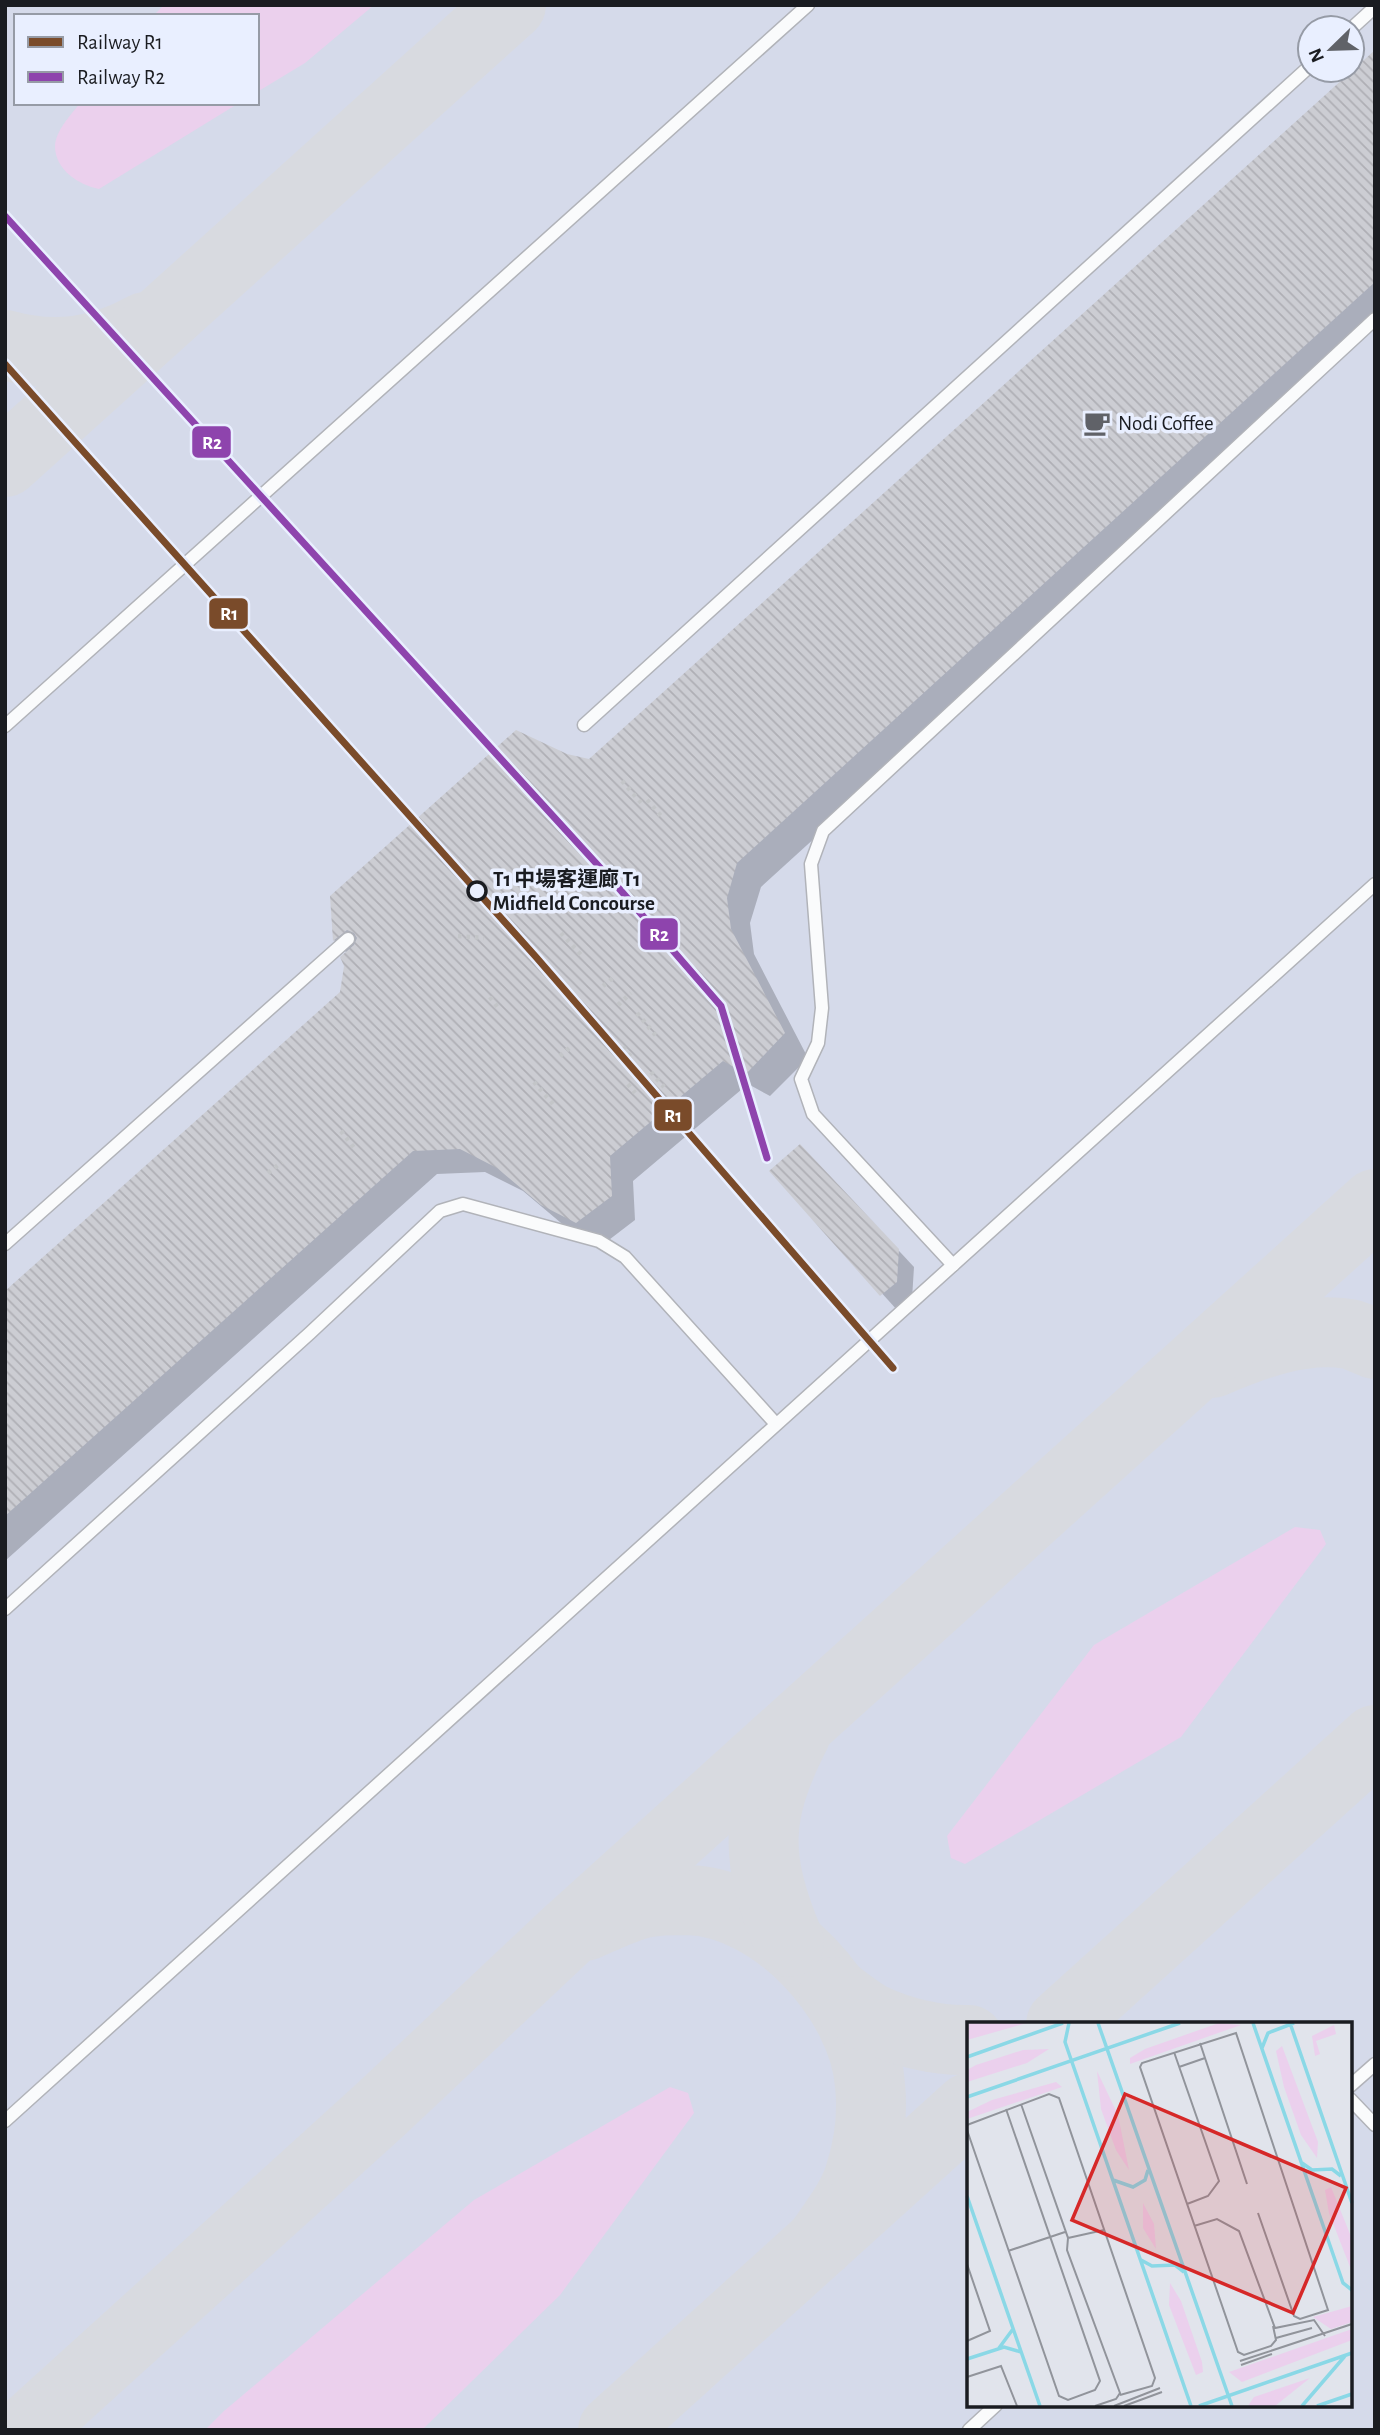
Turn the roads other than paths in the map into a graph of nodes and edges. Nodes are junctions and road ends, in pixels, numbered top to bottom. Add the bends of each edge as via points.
1 (808, 5) edge
2 (1296, 79) edge
3 (1375, 319) edge
4 (584, 725) dead end
5 (5, 726) edge
6 (1375, 884) edge
7 (348, 939) dead end
8 (5, 1244) edge
9 (953, 1265) junction
10 (776, 1424) junction
11 (5, 1609) edge
12 (1375, 2064) edge
13 (1352, 2084) edge
14 (1352, 2101) edge
15 (5, 2121) edge
16 (1375, 2125) edge
17 (994, 2407) edge
18 (969, 2430) edge

1 - 5 lane
2 - 4 lane
3 - 9 lane via 823,831 811,864 822,1008 818,1043 801,1079 813,1114
6 - 9 lane
7 - 8 lane
9 - 10 lane
10 - 11 lane via 625,1256 599,1241 463,1204 440,1211
10 - 15 lane
12 - 13 lane
14 - 16 lane
17 - 18 lane

